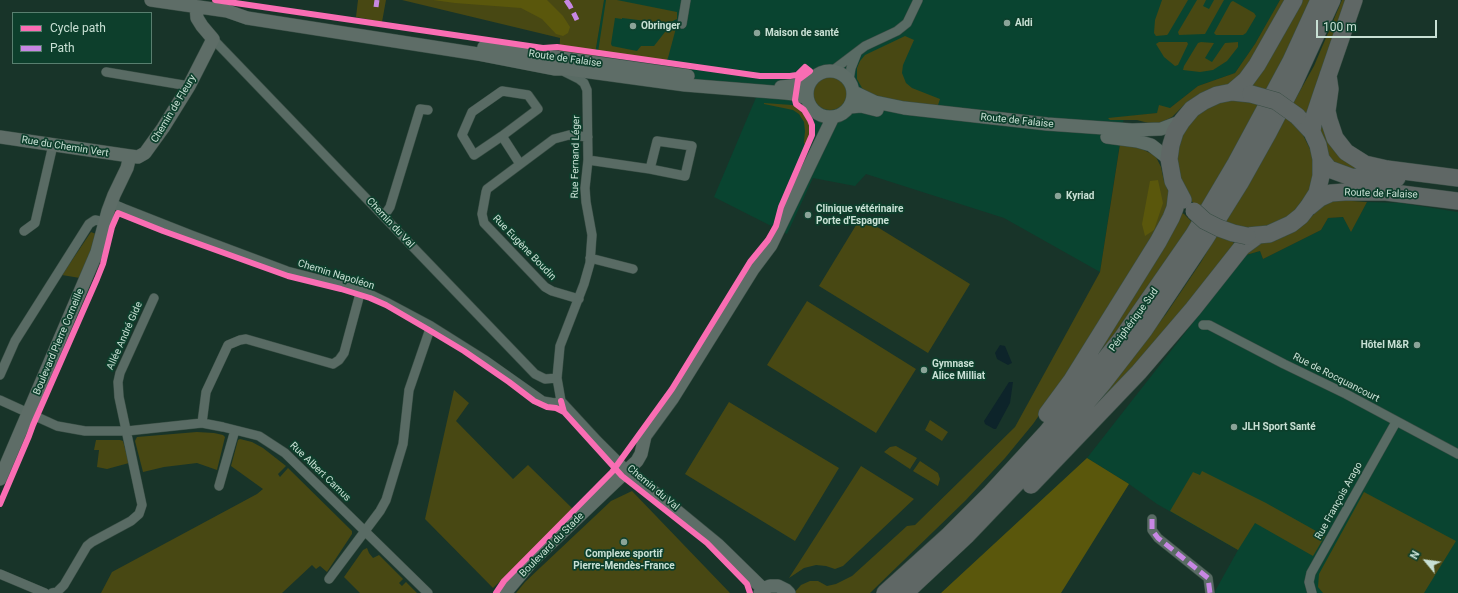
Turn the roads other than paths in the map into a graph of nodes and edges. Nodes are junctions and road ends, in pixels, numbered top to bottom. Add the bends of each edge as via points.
1 (151, 0) edge
2 (686, 0) edge
3 (918, 0) edge
4 (1294, 0) edge
5 (1319, 0) edge
6 (1332, 0) edge
7 (1354, 0) edge
8 (196, 3) edge
9 (227, 11) junction
10 (682, 24) dead end
11 (213, 39) junction
12 (858, 52) junction
13 (555, 68) junction
14 (832, 71) junction
15 (106, 72) dead end
16 (1328, 75) junction
17 (809, 84) junction
18 (189, 86) junction
19 (851, 86) junction
20 (1232, 92) junction
21 (807, 98) junction
22 (850, 107) junction
23 (428, 110) dead end
24 (815, 112) junction
25 (833, 117) junction
26 (1182, 120) junction
27 (1312, 132) junction
28 (502, 136) junction
29 (0, 137) edge
30 (588, 137) junction
31 (53, 145) junction
32 (815, 155) junction
33 (130, 156) junction
34 (1169, 159) junction
35 (1321, 159) junction
36 (588, 160) junction
37 (520, 164) junction
38 (650, 169) junction
39 (1458, 178) edge
40 (1458, 185) edge
41 (1178, 191) junction
42 (1458, 201) edge
43 (111, 202) junction
44 (1308, 207) junction
45 (384, 216) junction
46 (105, 222) junction
47 (24, 231) dead end
48 (1252, 236) junction
49 (590, 258) junction
50 (633, 268) dead end
51 (361, 290) junction
52 (154, 298) dead end
53 (579, 299) junction
54 (1203, 325) dead end
55 (431, 326) junction
56 (0, 375) edge
57 (557, 378) junction
58 (0, 400) edge
59 (561, 401) junction
60 (28, 413) junction
61 (1396, 422) junction
62 (202, 423) junction
63 (235, 430) junction
64 (127, 431) junction
65 (1458, 454) edge
66 (628, 471) junction
67 (0, 479) edge
68 (219, 486) dead end
69 (994, 498) junction
70 (1152, 519) dead end
71 (364, 531) junction
72 (0, 574) edge
73 (329, 579) dead end
74 (762, 591) edge
75 (44, 593) edge
76 (52, 593) edge
77 (428, 593) edge
78 (505, 593) edge
79 (789, 593) edge
80 (885, 593) edge
81 (905, 593) edge
82 (1210, 593) edge
83 (1312, 593) edge

1 - 8 main road, Route de Falaise
2 - 10 street
3 - 12 street via 902,27
4 - 20 highway via 1257,65 1246,80
5 - 69 highway, Périphérique Sud via 1264,113 1194,234 1107,357
6 - 69 highway, Périphérique Sud via 1298,76 1268,133 1176,285 1144,330 1057,439
7 - 16 highway
8 - 9 main road, Route de Falaise
8 - 11 main road via 197,18
9 - 13 main road, Route de Falaise via 247,18
9 - 17 main road, Route de Falaise via 246,11 730,83 784,87
11 - 18 main road, Chemin de Fleury
11 - 45 street, Chemin du Val
12 - 14 street
12 - 19 street via 851,68
13 - 21 main road, Route de Falaise via 685,85 794,94
13 - 30 street, Rue Fernand Léger via 572,74 585,86 588,95
14 - 17 main road via 819,74
14 - 19 main road via 839,72
15 - 18 street
16 - 27 highway via 1314,117
16 - 39 highway via 1328,120 1335,138 1346,152 1365,164
17 - 21 main road
18 - 33 main road, Chemin de Fleury via 148,150 141,156
19 - 22 main road via 854,97
19 - 26 main road, Route de Falaise via 875,102 904,108 1047,124 1132,130 1161,129
20 - 26 highway via 1204,101
20 - 27 highway, bridge via 1276,101 1298,116
21 - 24 main road
22 - 25 main road via 840,116
22 - 34 main road, Route de Falaise via 861,106 933,119 1137,140 1151,145
23 - 45 street via 420,109 390,207
24 - 25 main road
24 - 32 main road, Boulevard du Stade via 820,134
25 - 32 main road, Boulevard du Stade
26 - 34 highway via 1175,132
27 - 35 highway
28 - 28 street via 538,109 528,96 502,90 472,112 462,135 474,155
28 - 37 street
29 - 31 main road, Rue du Chemin Vert
30 - 36 street, Rue Fernand Léger
30 - 37 street, Rue Eugène Boudin via 569,136 554,139
31 - 33 main road, Rue du Chemin Vert
31 - 47 street via 35,223
32 - 66 main road, Boulevard du Stade via 772,245 753,268 672,399 645,436 639,458
33 - 43 main road
34 - 41 highway via 1170,170
35 - 40 highway, Route de Falaise via 1329,168 1351,177 1399,178
35 - 44 highway via 1321,176
36 - 38 street
36 - 49 street, Rue Fernand Léger via 586,202 592,235
37 - 53 street, Rue Eugène Boudin via 487,189 482,214 484,223 545,287
38 - 38 street via 685,176 692,146 657,141
41 - 48 highway, bridge via 1185,202 1206,221 1233,233
41 - 69 highway via 1171,218 1150,255 1072,380 1001,473
42 - 44 highway, Route de Falaise via 1386,192 1345,192 1331,193
43 - 46 main road, Boulevard Pierre Corneille
43 - 51 street, Chemin Napoléon via 287,271
44 - 48 highway via 1291,224 1275,232
45 - 57 street, Chemin du Val via 535,374 545,379
46 - 56 street via 95,220 89,224 14,341
46 - 60 main road, Boulevard Pierre Corneille via 97,252
48 - 69 highway via 1165,343 1022,494
49 - 50 street
49 - 53 street, Rue Fernand Léger
51 - 55 street, Chemin Napoléon
51 - 62 street via 344,353 333,364 246,339 228,345 206,392
52 - 64 street, Allée André Gide via 119,377 118,392
53 - 57 street, Rue Fernand Léger via 560,346
54 - 61 street, Rue de Rocquancourt via 1209,325
55 - 59 street, Chemin Napoléon via 543,401
55 - 71 street via 409,390 403,444 386,500
57 - 59 street
58 - 60 street, Rue Albert Camus
59 - 66 street, Chemin du Val
60 - 64 street, Rue Albert Camus via 57,426 85,432
60 - 67 main road, Boulevard Pierre Corneille
61 - 65 street, Rue de Rocquancourt
61 - 83 street, Rue François Arago via 1311,573 1309,582
62 - 63 street, Rue Albert Camus
62 - 64 street, Rue Albert Camus
63 - 68 street
63 - 71 street, Rue Albert Camus via 259,436 285,453
64 - 76 street, Allée André Gide via 142,505 139,514 92,542 64,585
66 - 74 main road, Chemin du Val via 718,545
66 - 78 main road, Boulevard du Stade via 532,562
69 - 80 highway, Périphérique Sud
69 - 81 highway, Périphérique Sud via 956,545
70 - 82 street via 1152,530 1158,538 1208,578
71 - 73 street
71 - 77 street, Rue Albert Camus
72 - 75 street
74 - 79 main road, Chemin du Val via 770,586 778,586

